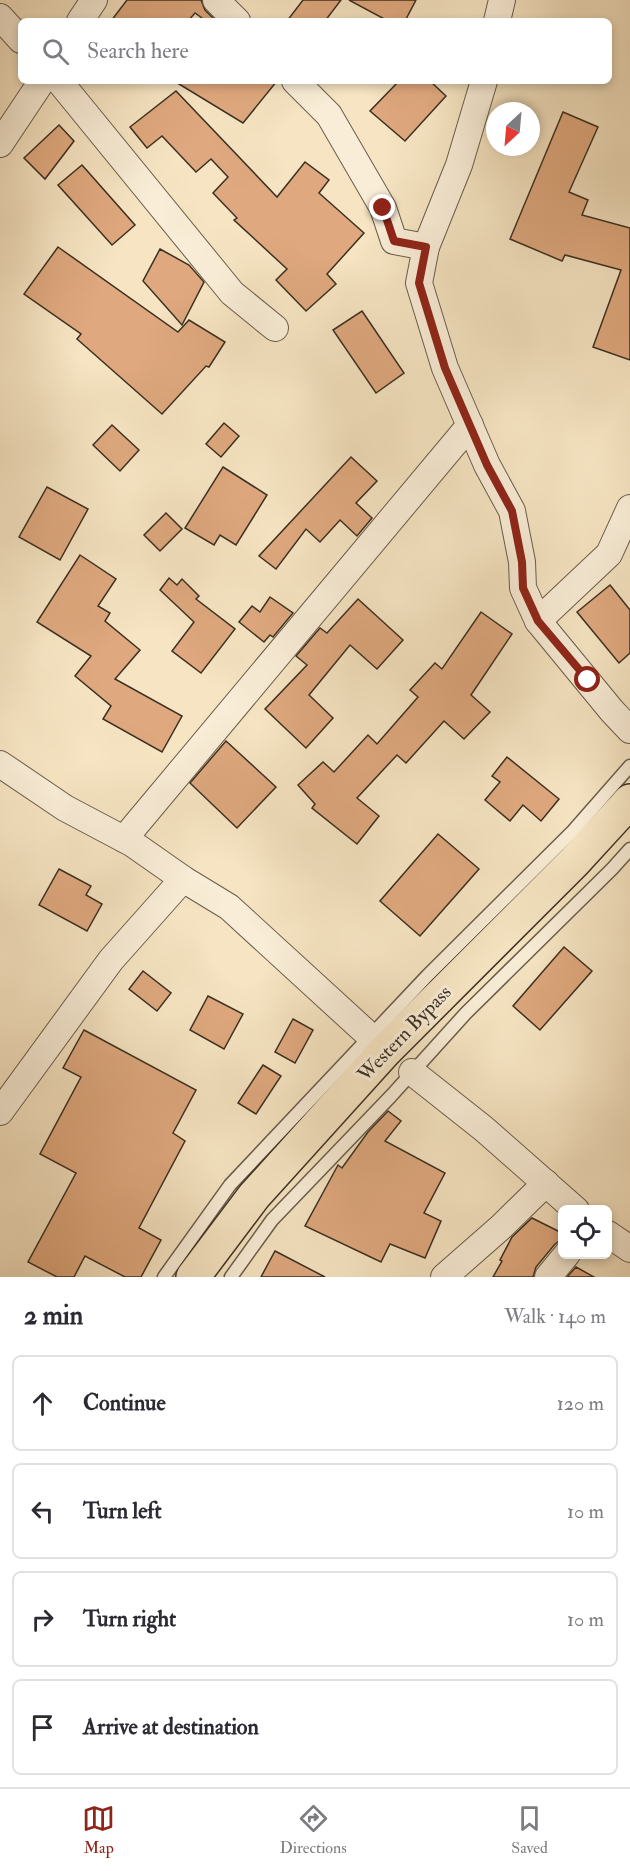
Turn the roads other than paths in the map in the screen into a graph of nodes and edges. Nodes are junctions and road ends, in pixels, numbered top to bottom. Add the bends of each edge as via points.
1 (94, 0) edge
2 (216, 0) edge
3 (502, 0) edge
4 (0, 17) edge
5 (82, 18) edge
6 (234, 18) edge
7 (498, 18) edge
8 (18, 36) edge
9 (40, 84) edge
10 (61, 84) edge
11 (298, 84) edge
12 (483, 84) edge
13 (0, 144) edge
14 (426, 247) junction
15 (275, 328) dead end
16 (470, 425) junction
17 (630, 508) edge
18 (538, 621) junction
19 (630, 729) edge
20 (0, 764) edge
21 (630, 766) edge
22 (630, 801) edge
23 (124, 839) junction
24 (630, 849) edge
25 (183, 879) junction
26 (371, 1037) junction
27 (412, 1072) junction
28 (0, 1112) edge
29 (546, 1183) junction
30 (571, 1205) edge
31 (612, 1237) edge
32 (630, 1249) edge
33 (563, 1259) edge
34 (164, 1277) edge
35 (193, 1277) edge
36 (231, 1277) edge
37 (444, 1277) edge
38 (548, 1277) edge

1 - 5 street
2 - 6 street
3 - 7 street
4 - 8 street
9 - 13 street
10 - 15 street via 232,293
11 - 14 street via 329,116 383,208 394,241
12 - 14 street via 459,165
14 - 16 street via 419,283 445,368
16 - 18 street via 512,511 523,588
16 - 23 street
17 - 18 street via 609,554
18 - 19 street
20 - 23 street via 65,808
21 - 26 lane via 573,831
22 - 35 main road, Western Bypass via 386,1050 254,1196
23 - 25 street
24 - 27 lane
25 - 26 street via 229,907
25 - 28 street via 111,960
26 - 34 lane via 230,1185
27 - 29 street
27 - 36 lane via 272,1220
29 - 30 street
29 - 37 street
31 - 32 street
33 - 38 street

